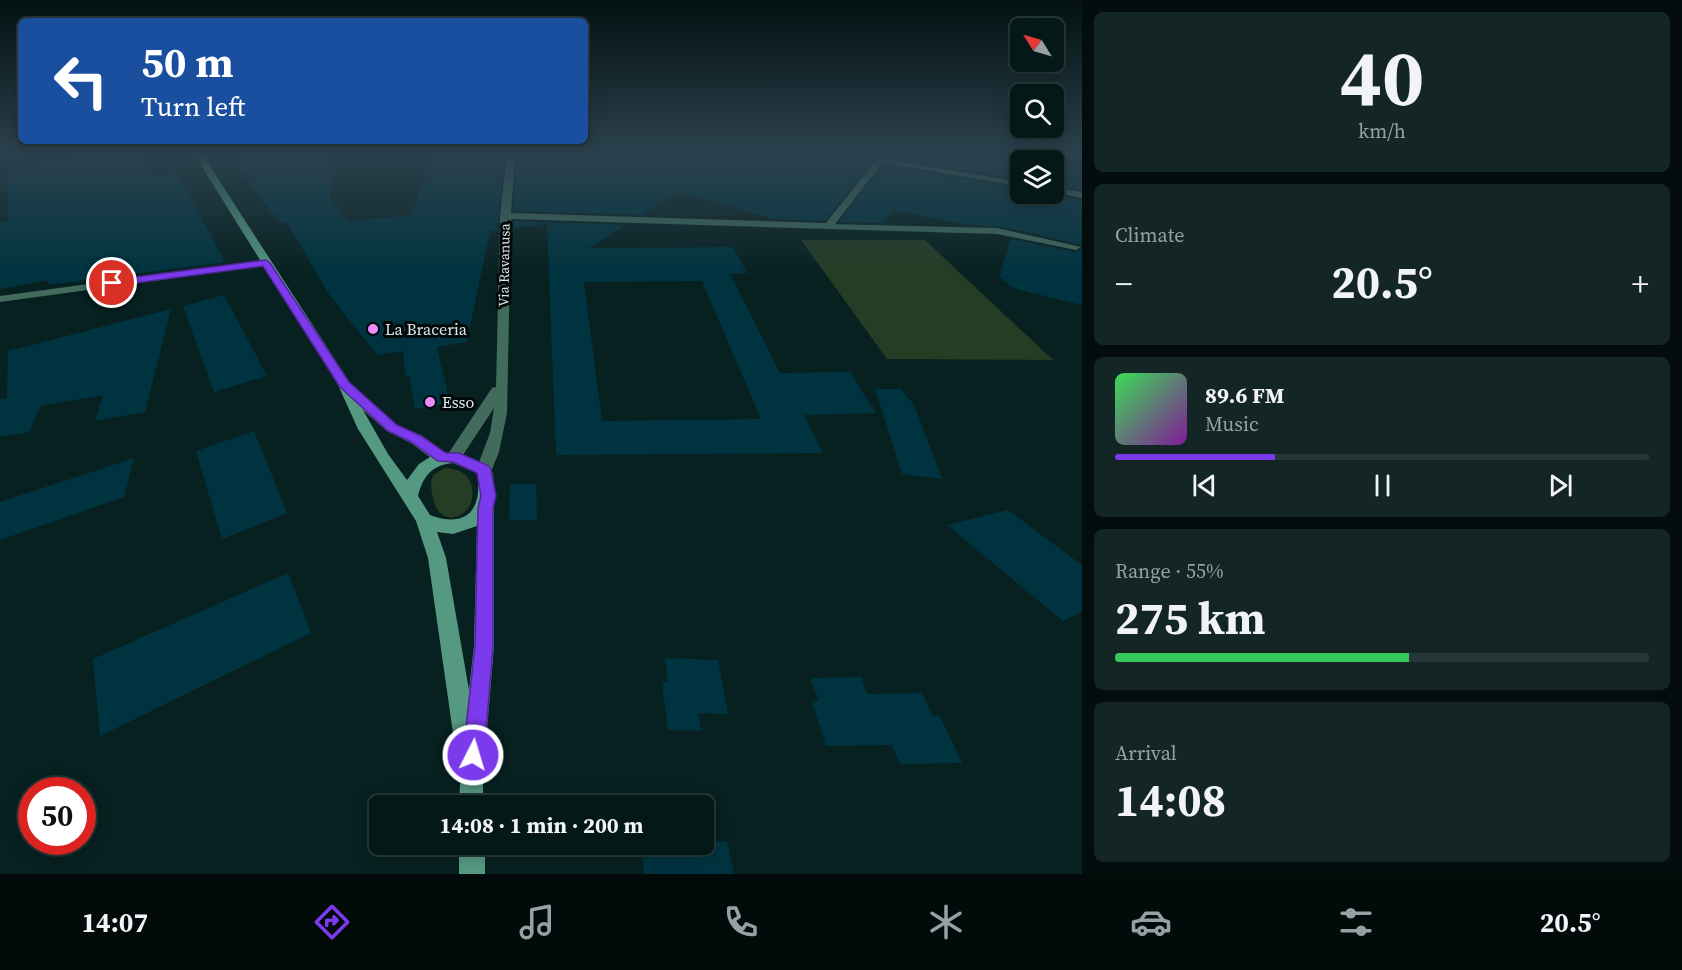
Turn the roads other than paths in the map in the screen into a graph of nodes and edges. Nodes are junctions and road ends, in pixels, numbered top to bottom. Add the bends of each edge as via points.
1 (223, 195) edge
2 (507, 195) edge
3 (853, 195) edge
4 (505, 216) junction
5 (829, 226) junction
6 (1076, 248) dead end
7 (266, 263) junction
8 (0, 299) edge
9 (504, 377) junction
10 (345, 385) junction
11 (449, 457) junction
12 (484, 470) junction
13 (410, 496) junction
14 (486, 508) junction
15 (424, 520) junction
16 (471, 777) junction
17 (471, 795) edge
18 (472, 855) edge
19 (472, 874) edge

1 - 7 main road
2 - 4 street, Via Ravanusa
3 - 5 street
4 - 5 street
4 - 9 street, Via Ravanusa
5 - 6 street via 997,231
7 - 8 street
7 - 10 main road
9 - 11 street via 488,410
9 - 12 street, Via Ravanusa via 497,437
10 - 11 main road via 392,428
10 - 13 main road via 365,429
11 - 12 main road
11 - 13 main road via 420,470
12 - 14 main road via 489,496
13 - 15 main road
14 - 15 main road via 462,526 449,528
14 - 16 main road via 484,646
15 - 16 main road via 437,558
16 - 17 main road
18 - 19 main road

